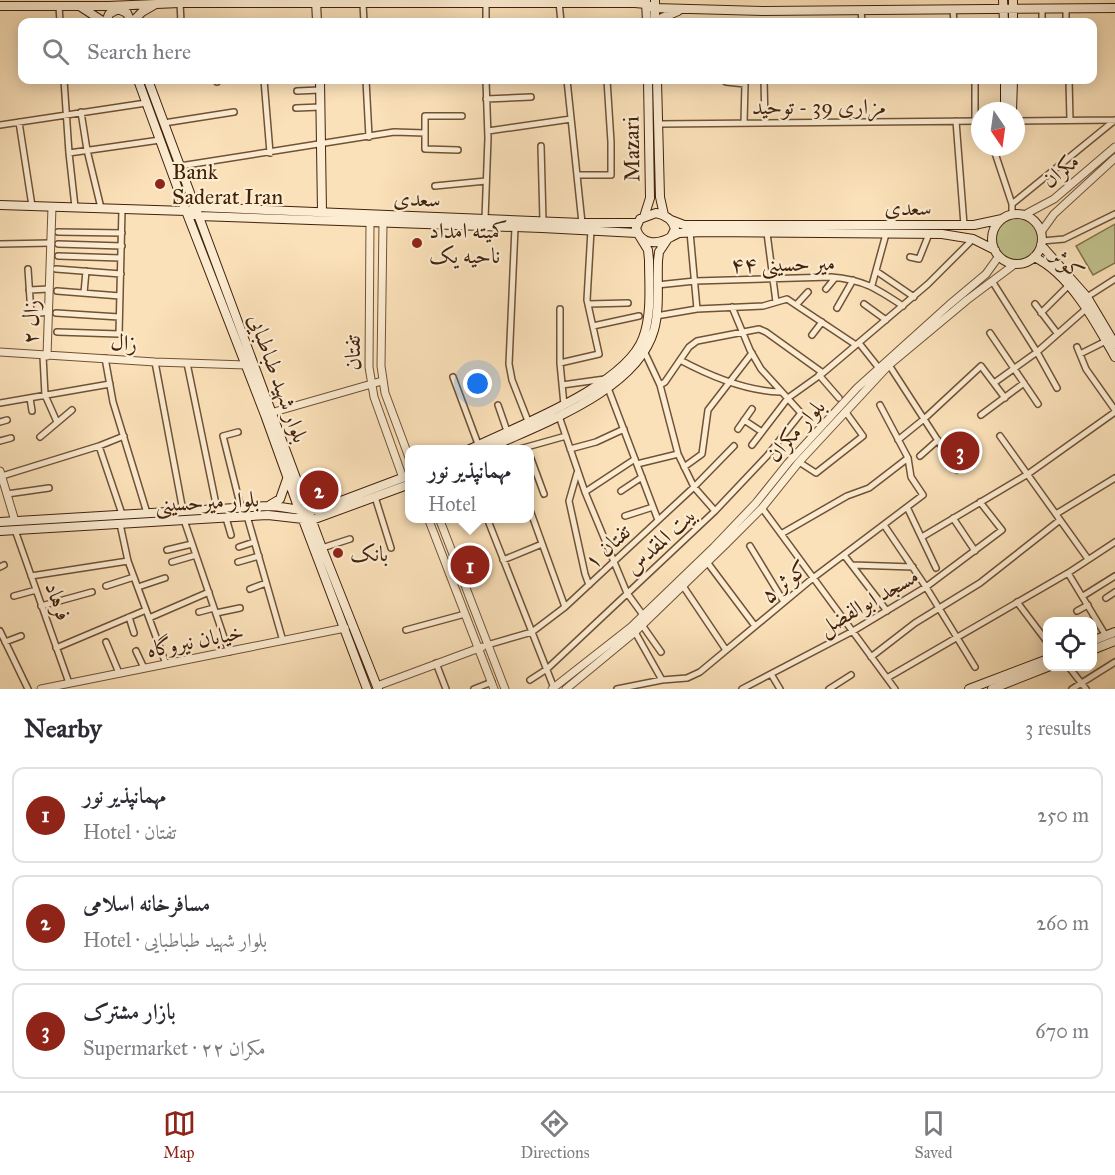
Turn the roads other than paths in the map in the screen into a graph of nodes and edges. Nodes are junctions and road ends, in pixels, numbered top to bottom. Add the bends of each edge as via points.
1 (94, 0) edge
2 (1004, 0) edge
3 (1013, 0) edge
4 (316, 2) edge
5 (559, 2) junction
6 (180, 3) junction
7 (486, 3) junction
8 (650, 3) edge
9 (156, 4) junction
10 (363, 4) junction
11 (0, 6) edge
12 (59, 6) junction
13 (77, 6) junction
14 (119, 6) edge
15 (1115, 8) edge
16 (684, 9) junction
17 (1003, 9) junction
18 (1013, 9) junction
19 (1042, 9) junction
20 (1066, 9) junction
21 (861, 10) junction
22 (953, 10) junction
23 (60, 18) edge
24 (99, 18) edge
25 (107, 18) edge
26 (130, 18) edge
27 (136, 18) edge
28 (181, 18) edge
29 (317, 18) edge
30 (364, 18) edge
31 (486, 18) edge
32 (561, 18) edge
33 (648, 18) edge
34 (656, 18) edge
35 (663, 18) edge
36 (861, 18) edge
37 (954, 18) edge
38 (1004, 18) edge
39 (1013, 18) edge
40 (1042, 18) edge
41 (1066, 18) edge
42 (64, 84) edge
43 (139, 84) edge
44 (149, 84) edge
45 (264, 84) edge
46 (320, 84) edge
47 (366, 84) edge
48 (486, 84) edge
49 (567, 84) edge
50 (607, 84) edge
51 (648, 84) edge
52 (657, 84) edge
53 (744, 84) edge
54 (764, 84) edge
55 (975, 84) edge
56 (1005, 84) edge
57 (1013, 84) edge
58 (1069, 84) edge
59 (320, 90) junction
60 (297, 91) dead end
61 (531, 98) dead end
62 (486, 99) junction
63 (977, 102) edge
64 (1005, 102) edge
65 (1012, 102) edge
66 (146, 103) junction
67 (321, 107) junction
68 (296, 108) dead end
69 (81, 112) junction
70 (234, 112) dead end
71 (66, 114) junction
72 (462, 116) dead end
73 (571, 119) junction
74 (1070, 120) junction
75 (1115, 120) edge
76 (956, 121) junction
77 (971, 121) edge
78 (1025, 121) edge
79 (19, 122) junction
80 (164, 123) junction
81 (744, 123) junction
82 (765, 123) junction
83 (659, 124) junction
84 (0, 125) edge
85 (488, 131) junction
86 (425, 133) junction
87 (369, 136) junction
88 (160, 140) junction
89 (322, 145) junction
90 (541, 146) dead end
91 (1115, 147) edge
92 (87, 150) junction
93 (458, 150) dead end
94 (69, 153) junction
95 (270, 153) junction
96 (996, 156) edge
97 (1115, 158) edge
98 (180, 166) junction
99 (577, 175) junction
100 (486, 182) junction
101 (435, 186) dead end
102 (1012, 204) junction
103 (0, 206) edge
104 (32, 206) junction
105 (52, 207) junction
106 (75, 207) junction
107 (196, 207) junction
108 (101, 208) junction
109 (122, 209) junction
110 (186, 211) junction
111 (322, 212) junction
112 (1115, 214) edge
113 (1012, 215) junction
114 (1024, 215) junction
115 (199, 216) junction
116 (644, 217) junction
117 (667, 217) junction
118 (485, 219) junction
119 (1002, 219) junction
120 (543, 221) junction
121 (582, 222) junction
122 (370, 223) junction
123 (384, 223) junction
124 (637, 223) junction
125 (964, 225) junction
126 (515, 227) junction
127 (591, 230) junction
128 (58, 232) dead end
129 (690, 232) junction
130 (1041, 232) junction
131 (122, 233) junction
132 (767, 233) junction
133 (886, 234) junction
134 (929, 234) junction
135 (638, 235) junction
136 (669, 238) junction
137 (973, 239) junction
138 (1041, 243) junction
139 (0, 244) edge
140 (54, 244) junction
141 (122, 246) junction
142 (997, 253) junction
143 (58, 256) dead end
144 (910, 257) dead end
145 (1034, 257) junction
146 (121, 258) junction
147 (1015, 264) junction
148 (28, 269) dead end
149 (56, 269) dead end
150 (86, 271) junction
151 (876, 271) junction
152 (121, 274) junction
153 (836, 278) junction
154 (773, 279) junction
155 (1115, 279) edge
156 (853, 280) junction
157 (695, 282) junction
158 (992, 282) junction
159 (657, 285) junction
160 (872, 285) junction
161 (1068, 286) junction
162 (29, 290) junction
163 (53, 290) junction
164 (826, 290) dead end
165 (808, 292) dead end
166 (84, 293) junction
167 (120, 296) junction
168 (914, 297) junction
169 (1087, 297) junction
170 (776, 302) junction
171 (628, 303) dead end
172 (588, 304) junction
173 (797, 304) junction
174 (864, 304) dead end
175 (1035, 304) dead end
176 (903, 306) junction
177 (732, 307) junction
178 (837, 308) dead end
179 (1087, 308) junction
180 (560, 309) dead end
181 (697, 309) junction
182 (52, 313) junction
183 (1041, 313) junction
184 (639, 316) dead end
185 (656, 316) junction
186 (119, 317) junction
187 (886, 320) junction
188 (822, 322) junction
189 (593, 326) junction
190 (57, 332) dead end
191 (743, 332) junction
192 (990, 333) dead end
193 (1057, 333) junction
194 (812, 335) dead end
195 (1106, 341) junction
196 (858, 344) junction
197 (1115, 344) edge
198 (1077, 347) dead end
199 (0, 352) edge
200 (1037, 352) junction
201 (645, 353) junction
202 (752, 353) junction
203 (1080, 354) junction
204 (45, 356) junction
205 (1115, 357) edge
206 (105, 358) junction
207 (680, 360) junction
208 (155, 362) junction
209 (187, 363) junction
210 (560, 363) junction
211 (246, 365) junction
212 (889, 365) junction
213 (878, 367) junction
214 (1014, 368) junction
215 (821, 374) junction
216 (453, 377) dead end
217 (606, 379) junction
218 (382, 381) junction
219 (730, 381) junction
220 (1024, 383) junction
221 (110, 384) junction
222 (370, 384) junction
223 (562, 384) junction
224 (994, 384) junction
225 (660, 385) junction
226 (608, 388) junction
227 (1057, 388) dead end
228 (781, 392) junction
229 (45, 395) junction
230 (30, 398) junction
231 (788, 398) junction
232 (839, 398) dead end
233 (1005, 398) junction
234 (0, 403) edge
235 (1038, 404) dead end
236 (498, 405) dead end
237 (564, 405) junction
238 (880, 405) dead end
239 (752, 409) dead end
240 (72, 410) dead end
241 (32, 411) dead end
242 (845, 411) junction
243 (1115, 411) edge
244 (268, 414) junction
245 (981, 415) dead end
246 (559, 416) junction
247 (924, 419) junction
248 (7, 420) dead end
249 (744, 420) junction
250 (528, 421) junction
251 (0, 422) edge
252 (57, 422) junction
253 (624, 429) junction
254 (738, 429) dead end
255 (507, 431) junction
256 (238, 432) dead end
257 (762, 432) junction
258 (124, 436) junction
259 (566, 436) junction
260 (1000, 436) dead end
261 (40, 437) dead end
262 (11, 438) dead end
263 (898, 440) junction
264 (938, 440) junction
265 (0, 441) edge
266 (504, 441) junction
267 (480, 445) edge
268 (484, 445) edge
269 (489, 445) edge
270 (505, 445) edge
271 (752, 445) dead end
272 (99, 446) junction
273 (405, 446) edge
274 (534, 446) edge
275 (734, 446) dead end
276 (570, 449) junction
277 (678, 454) junction
278 (920, 456) dead end
279 (908, 458) junction
280 (636, 462) junction
281 (799, 462) junction
282 (534, 467) edge
283 (684, 467) junction
284 (957, 470) dead end
285 (578, 472) junction
286 (1, 473) edge
287 (405, 473) edge
288 (1028, 474) junction
289 (405, 476) edge
290 (288, 477) junction
291 (642, 477) junction
292 (1115, 478) edge
293 (405, 486) edge
294 (694, 487) junction
295 (49, 488) dead end
296 (621, 491) dead end
297 (585, 492) junction
298 (7, 494) junction
299 (544, 494) dead end
300 (375, 497) junction
301 (360, 498) junction
302 (980, 502) junction
303 (268, 506) junction
304 (281, 506) junction
305 (653, 507) junction
306 (907, 507) junction
307 (241, 508) junction
308 (762, 508) junction
309 (217, 509) junction
310 (299, 509) junction
311 (183, 511) junction
312 (309, 511) junction
313 (715, 511) junction
314 (147, 513) junction
315 (122, 514) junction
316 (1056, 514) junction
317 (282, 515) junction
318 (247, 516) junction
319 (625, 516) dead end
320 (64, 518) junction
321 (226, 518) junction
322 (953, 518) junction
323 (303, 519) junction
324 (184, 520) junction
325 (312, 520) junction
326 (658, 520) junction
327 (1060, 520) junction
328 (15, 521) junction
329 (534, 521) edge
330 (0, 522) edge
331 (430, 523) edge
332 (441, 523) edge
333 (489, 523) edge
334 (120, 524) junction
335 (884, 525) junction
336 (64, 527) junction
337 (15, 530) junction
338 (0, 531) edge
339 (781, 534) junction
340 (231, 535) dead end
341 (922, 537) junction
342 (350, 539) dead end
343 (254, 542) junction
344 (1115, 542) edge
345 (192, 544) junction
346 (542, 544) junction
347 (750, 546) dead end
348 (239, 547) dead end
349 (322, 548) junction
350 (390, 548) dead end
351 (167, 550) dead end
352 (975, 551) junction
353 (196, 555) junction
354 (844, 555) junction
355 (259, 556) junction
356 (1088, 559) junction
357 (503, 560) junction
358 (128, 561) junction
359 (614, 561) junction
360 (172, 562) dead end
361 (238, 562) dead end
362 (707, 562) junction
363 (852, 565) junction
364 (913, 567) junction
365 (936, 568) dead end
366 (1068, 573) junction
367 (31, 576) junction
368 (688, 576) junction
369 (1115, 576) edge
370 (134, 577) junction
371 (165, 578) dead end
372 (813, 578) junction
373 (266, 583) junction
374 (589, 585) junction
375 (106, 586) dead end
376 (683, 586) junction
377 (138, 587) junction
378 (926, 587) junction
379 (250, 589) dead end
380 (36, 590) junction
381 (93, 592) dead end
382 (209, 592) junction
383 (1115, 592) edge
384 (627, 593) junction
385 (14, 596) dead end
386 (1083, 596) junction
387 (1106, 598) dead end
388 (784, 602) junction
389 (1017, 603) junction
390 (1088, 605) junction
391 (41, 606) junction
392 (566, 607) junction
393 (240, 608) dead end
394 (146, 610) junction
395 (215, 610) junction
396 (940, 610) junction
397 (887, 611) junction
398 (1077, 611) dead end
399 (200, 612) dead end
400 (465, 614) junction
401 (643, 615) junction
402 (129, 617) junction
403 (149, 618) junction
404 (642, 625) junction
405 (755, 626) junction
406 (345, 628) junction
407 (406, 630) dead end
408 (0, 631) edge
409 (853, 631) junction
410 (532, 632) junction
411 (635, 632) junction
412 (1115, 632) edge
413 (135, 633) dead end
414 (21, 636) dead end
415 (1106, 636) junction
416 (956, 638) junction
417 (1043, 638) edge
418 (1097, 639) edge
419 (283, 641) junction
420 (1115, 641) edge
421 (5, 642) junction
422 (106, 642) dead end
423 (487, 645) junction
424 (56, 648) junction
425 (479, 648) junction
426 (1097, 648) edge
427 (726, 650) junction
428 (136, 651) dead end
429 (229, 651) junction
430 (661, 652) dead end
431 (872, 657) junction
432 (1043, 660) edge
433 (1115, 662) edge
434 (436, 663) junction
435 (166, 664) junction
436 (975, 667) dead end
437 (144, 668) junction
438 (547, 669) junction
439 (1043, 669) edge
440 (1072, 671) edge
441 (119, 673) junction
442 (771, 674) junction
443 (851, 675) dead end
444 (887, 678) junction
445 (530, 680) dead end
446 (662, 680) junction
447 (69, 683) junction
448 (1081, 683) junction
449 (493, 686) edge
450 (378, 687) edge
451 (553, 688) edge
452 (634, 688) edge
453 (28, 689) edge
454 (41, 689) edge
455 (368, 689) edge
456 (446, 689) edge
457 (474, 689) edge
458 (505, 689) edge
459 (566, 689) edge
460 (617, 689) edge
461 (742, 689) edge
462 (780, 689) edge
463 (829, 689) edge
464 (895, 689) edge
465 (969, 689) edge
466 (992, 689) edge
467 (1072, 689) edge
468 (1086, 689) edge

1 - 14 main road
2 - 17 main road
3 - 18 main road
4 - 6 main road
4 - 10 main road
4 - 29 main road
5 - 7 main road
5 - 8 main road
5 - 32 street
6 - 9 main road
6 - 28 street
7 - 10 main road
7 - 31 street
8 - 16 main road
8 - 33 main road
8 - 34 main road
9 - 14 main road
9 - 27 main road
10 - 30 street
11 - 12 main road
12 - 13 main road
12 - 23 street
13 - 14 main road
13 - 24 main road
14 - 25 main road
14 - 26 main road
15 - 20 main road
16 - 21 main road
16 - 35 main road
17 - 18 main road
17 - 22 main road
17 - 38 main road
18 - 19 main road
18 - 39 main road
19 - 20 main road
19 - 40 street
20 - 41 street
21 - 22 main road
21 - 36 street
22 - 37 street
42 - 71 street
43 - 66 main road, بلوار شهید طباطبایی
44 - 80 main road, بلوار شهید طباطبایی
45 - 95 street
46 - 59 main road
47 - 87 street
48 - 62 street
49 - 73 street
50 - 99 street via 611,175
51 - 116 main road, Mazari via 650,198
52 - 83 main road, Mazari
53 - 81 street
54 - 82 street
55 - 63 street
56 - 64 main road
57 - 65 main road
58 - 74 street
59 - 60 street
59 - 67 main road
61 - 62 street
62 - 85 street
66 - 69 street
66 - 88 main road, بلوار شهید طباطبایی
67 - 68 street
67 - 89 main road
69 - 71 street
69 - 92 street
70 - 80 street
71 - 79 street
71 - 94 street
72 - 86 street via 427,115
73 - 85 street
73 - 99 street
74 - 75 street
74 - 78 street
75 - 102 street
76 - 77 street, مزاری 39 - توحید
76 - 82 street, مزاری 39 - توحید
76 - 125 street
79 - 84 street
79 - 104 street
80 - 98 main road, بلوار شهید طباطبایی
81 - 82 street, مزاری 39 - توحید
81 - 83 street, مزاری 39 - توحید
83 - 117 main road, Mazari via 660,197
85 - 100 street
86 - 87 street
86 - 93 street via 425,149
87 - 89 street
88 - 92 street
88 - 110 main road, بلوار شهید طباطبایی
89 - 95 street
89 - 111 main road
90 - 120 street
91 - 114 street, مکران via 1054,199
92 - 94 street
92 - 108 street
94 - 106 street
95 - 98 street
96 - 102 street
97 - 130 street, مکران via 1054,214
98 - 107 main road, بلوار شهید طباطبایی
99 - 121 street
100 - 101 street
100 - 118 street
102 - 113 street
103 - 104 main road
104 - 105 main road
105 - 106 main road
105 - 140 street, زال ۲
106 - 108 main road
107 - 110 main road
107 - 111 main road, سعدی
107 - 115 main road, بلوار شهید طباطبایی
108 - 109 main road
109 - 110 main road
109 - 131 street
110 - 115 main road, سعدی
110 - 211 main road, بلوار شهید طباطبایی
111 - 118 main road, سعدی
112 - 138 street via 1064,239
113 - 114 main road
113 - 119 main road
114 - 130 main road
115 - 122 main road, سعدی
115 - 244 main road, بلوار شهید طباطبایی
116 - 117 main road
116 - 124 main road
117 - 125 main road, سعدی via 684,225
117 - 136 main road via 675,229
118 - 120 main road, سعدی
119 - 125 main road, سعدی via 984,225
119 - 142 main road via 992,237
120 - 121 main road, سعدی
121 - 124 main road, سعدی
122 - 123 main road, سعدی
122 - 222 street, تفتان
123 - 126 main road, سعدی
123 - 218 street, تفتان
124 - 135 main road
126 - 127 main road, سعدی
126 - 250 street via 509,364
127 - 135 main road, سعدی
127 - 172 street
128 - 131 street
129 - 132 main road, سعدی
129 - 136 main road, سعدی
129 - 157 street
130 - 138 main road
131 - 141 street
132 - 133 main road, سعدی
132 - 154 street
133 - 134 main road, سعدی
133 - 151 street
134 - 137 main road, سعدی
134 - 144 street via 919,260
135 - 136 main road via 655,243
135 - 217 main road via 648,250 649,260 647,326 638,349
136 - 159 main road via 659,252
137 - 142 main road, سعدی
137 - 168 street
138 - 145 main road
138 - 169 main road, کوثر
139 - 140 street
140 - 141 street
140 - 163 street, زال ۲
141 - 146 street
142 - 147 main road
142 - 213 street, بلوار مکران via 986,274
143 - 146 street
145 - 147 main road
145 - 161 main road, کوثر via 1048,263
146 - 152 street
147 - 158 street, بلوار مکران
148 - 162 street
149 - 150 street
150 - 152 street
150 - 166 street
151 - 160 street
151 - 168 street
152 - 167 street
153 - 154 street, میر حسینی ۴۴
153 - 156 street, میر حسینی ۴۴
153 - 164 street
154 - 157 street, میر حسینی ۴۴
154 - 170 street
155 - 169 street
156 - 160 street, میر حسینی ۴۴
156 - 178 street
157 - 159 street, میر حسینی ۴۴
157 - 181 street
158 - 200 street
158 - 212 street, بلوار مکران
159 - 185 main road
160 - 176 street, میر حسینی ۴۴
161 - 179 main road, کوثر
161 - 183 street
162 - 163 street
162 - 182 street via 30,314
163 - 166 street
163 - 182 street, زال ۲
165 - 173 street
166 - 167 street
167 - 186 street
168 - 176 street
169 - 197 main road, کوثر
170 - 173 street via 787,299
170 - 177 street
171 - 172 street
172 - 189 street
173 - 188 street
174 - 187 street
175 - 183 street
176 - 187 street
177 - 181 street
177 - 191 street
179 - 193 street
179 - 195 main road, کوثر
180 - 210 street
181 - 185 street
182 - 186 street
182 - 204 street, زال ۲
183 - 193 street
184 - 189 street
185 - 201 main road
186 - 190 street via 119,334
187 - 196 street
188 - 194 street
188 - 196 street
189 - 210 street via 599,354
191 - 202 street
191 - 207 street via 697,340
191 - 215 street via 763,330
192 - 214 street
193 - 200 street
195 - 203 street
195 - 205 main road, کوثر
196 - 213 street
196 - 215 street
198 - 203 street
199 - 204 street, زال
200 - 214 street
200 - 227 street
201 - 225 street
201 - 226 main road
202 - 219 street
202 - 228 street
203 - 243 street
204 - 206 street, زال
204 - 229 street
206 - 208 street, زال
206 - 221 street
207 - 219 street
207 - 225 street
208 - 209 street, زال
208 - 311 street
209 - 211 street, زال
209 - 309 street
210 - 223 street
211 - 244 main road, بلوار شهید طباطبایی
212 - 242 street, بلوار مکران
212 - 247 street
213 - 368 street, بلوار مکران
214 - 220 street
214 - 224 street
215 - 231 street
215 - 232 street
216 - 267 street
217 - 223 street
217 - 237 main road
218 - 222 street
218 - 273 street, تفتان
219 - 228 street via 764,392
219 - 283 street via 708,410 702,454
220 - 233 street
220 - 235 street
221 - 229 street
221 - 258 street
222 - 244 street
222 - 287 street, تفتان
223 - 237 street
224 - 233 street
224 - 247 street via 981,366
225 - 277 street
226 - 246 main road
226 - 253 street
228 - 231 street
229 - 230 street
229 - 252 street
230 - 234 street
230 - 241 street
231 - 257 street
231 - 313 street, بیت المقدس via 801,412 767,456
233 - 245 street
236 - 255 street
237 - 250 main road
238 - 263 street
239 - 249 street
240 - 252 street
242 - 281 street, بلوار مکران
242 - 281 street via 863,436 816,473
243 - 288 street
244 - 290 main road, بلوار شهید طباطبایی
244 - 312 main road, بلوار شهید طباطبایی
246 - 259 street
246 - 266 main road
247 - 263 street
247 - 264 street
248 - 251 street
249 - 254 street
249 - 257 street
250 - 255 main road
252 - 261 street
253 - 276 street
253 - 280 street
255 - 268 main road
256 - 307 street via 223,436
257 - 271 street
258 - 272 street
258 - 314 street
259 - 274 street
259 - 276 street
260 - 288 street
262 - 265 street
263 - 279 street
264 - 278 street
264 - 284 street
266 - 269 main road
266 - 270 street
272 - 286 street
272 - 315 street
275 - 294 street, تفتان ۱
276 - 285 street
277 - 280 street
277 - 283 street
279 - 306 street, کوثر ۵ via 911,477 924,495
279 - 339 street via 869,488 847,496
280 - 291 street
280 - 297 street
281 - 308 street, بلوار مکران
282 - 299 street
283 - 294 street
285 - 297 street
285 - 374 street via 569,501
286 - 298 street
288 - 302 street
288 - 316 street
289 - 301 main road, بلوار میرحسینی
290 - 303 main road via 280,499
290 - 310 main road, بلوار شهید طباطبایی
291 - 296 street
291 - 305 street
292 - 316 street
293 - 300 main road, بلوار میرحسینی
294 - 313 street
294 - 326 street, تفتان ۱
295 - 298 street
297 - 359 street
298 - 328 street
300 - 301 main road, بلوار میرحسینی
300 - 350 street
301 - 312 main road, بلوار میرحسینی
301 - 325 main road, بلوار میرحسینی
302 - 322 street
302 - 352 street, مسجد ابوالفضل via 1002,530
303 - 304 main road, بلوار میرحسینی
303 - 307 main road, بلوار میرحسینی
304 - 310 main road, بلوار میرحسینی
304 - 317 main road
305 - 319 street
305 - 326 street
306 - 335 street, کوثر ۵
306 - 341 street
307 - 309 main road, بلوار میرحسینی
308 - 339 street
308 - 362 street, بلوار مکران
309 - 311 main road, بلوار میرحسینی
310 - 312 main road, بلوار میرحسینی
310 - 323 main road, بلوار شهید طباطبایی
311 - 314 main road, بلوار میرحسینی
312 - 325 main road, بلوار شهید طباطبایی
313 - 384 street, بیت المقدس
314 - 315 main road, بلوار میرحسینی
315 - 320 main road, بلوار میرحسینی
316 - 327 street
317 - 318 main road, بلوار میرحسینی
317 - 323 main road, بلوار میرحسینی
318 - 321 main road, بلوار میرحسینی
318 - 343 street
320 - 328 main road, بلوار میرحسینی
320 - 336 main road
321 - 324 main road, بلوار میرحسینی
321 - 340 street
322 - 341 street
322 - 352 street
323 - 325 main road, بلوار میرحسینی
323 - 406 main road, بلوار شهید طباطبایی
324 - 334 main road, بلوار میرحسینی
324 - 345 street
325 - 349 main road, بلوار شهید طباطبایی
326 - 359 street, تفتان ۱
327 - 356 street
327 - 396 street
328 - 330 main road, بلوار میرحسینی
329 - 346 street
331 - 400 street
332 - 423 street
333 - 357 street
334 - 336 main road, بلوار میرحسینی
334 - 358 street
335 - 354 street, کوثر ۵
335 - 364 street
336 - 337 main road, بلوار میرحسینی
337 - 338 main road, بلوار میرحسینی
337 - 367 street, فرهاد
339 - 372 street
341 - 365 street
342 - 349 street
343 - 348 street
343 - 355 street
344 - 356 street
345 - 351 street
345 - 353 street
346 - 357 street
346 - 392 street
347 - 388 street
349 - 450 main road, بلوار شهید طباطبایی
352 - 378 street, مسجد ابوالفضل
353 - 360 street
353 - 382 street
354 - 363 street
354 - 372 street, کوثر ۵
355 - 361 street
355 - 373 street
356 - 366 street
357 - 410 street
358 - 367 street
358 - 370 street
359 - 374 street, تفتان ۱
359 - 384 street
362 - 368 street, بلوار مکران
362 - 405 street
363 - 364 street
363 - 397 street
364 - 378 street
366 - 386 street
366 - 389 street
367 - 380 street, فرهاد
368 - 376 street, بلوار مکران
368 - 401 street, بلوار مکران
369 - 386 street
370 - 375 street
370 - 377 street
371 - 377 street
372 - 388 street, کوثر ۵
372 - 409 street
373 - 379 street
373 - 419 street
374 - 392 street, تفتان ۱
376 - 404 street, بلوار مکران
376 - 427 street
377 - 394 street
378 - 396 street
378 - 397 street, مسجد ابوالفضل
380 - 385 street
380 - 391 street, فرهاد
381 - 391 street
382 - 395 street
382 - 403 street
383 - 387 street
384 - 401 street
384 - 438 street, بیت المقدس
386 - 390 street
388 - 405 street, کوثر ۵
389 - 416 street
389 - 417 street
390 - 398 street
390 - 415 street
391 - 424 street, فرهاد
392 - 410 street, تفتان ۱
393 - 395 street
394 - 402 street
394 - 403 street
395 - 399 street
395 - 429 street
396 - 416 street
396 - 431 street via 915,623
397 - 409 street, مسجد ابوالفضل
400 - 407 street
400 - 425 street
401 - 451 street, بلوار مکران
402 - 413 street
402 - 424 street
403 - 435 street
404 - 411 street, بلوار مکران
404 - 430 street
405 - 427 street, کوثر ۵
406 - 419 street, خیابان نیروگاه
406 - 455 main road, بلوار شهید طباطبایی
408 - 421 street
409 - 431 street
409 - 442 street, مسجد ابوالفضل
410 - 423 street, تفتان ۱
410 - 438 street
411 - 446 street
411 - 459 street
412 - 415 main road
414 - 421 street
415 - 418 main road
416 - 436 street
416 - 444 street
419 - 429 street, خیابان نیروگاه
420 - 426 main road
421 - 453 street
422 - 441 street
423 - 425 street
423 - 458 street
424 - 447 street, فرهاد
425 - 434 street
425 - 449 street
427 - 446 street, کوثر ۵ via 700,672 687,678
428 - 437 street
429 - 435 street, خیابان نیروگاه
431 - 444 street
432 - 465 main road
433 - 448 street
434 - 450 street
434 - 456 street
435 - 437 street, خیابان نیروگاه
437 - 441 street, خیابان نیروگاه
438 - 445 street, بیت المقدس
438 - 451 street
439 - 466 main road
440 - 448 street
441 - 447 street, خیابان نیروگاه
442 - 461 street, مسجد ابوالفضل
442 - 462 street
443 - 463 street
444 - 464 street
446 - 452 street, کوثر ۵
447 - 454 street, خیابان نیروگاه
448 - 467 street
448 - 468 street
449 - 457 street
452 - 460 street, کوثر ۵

